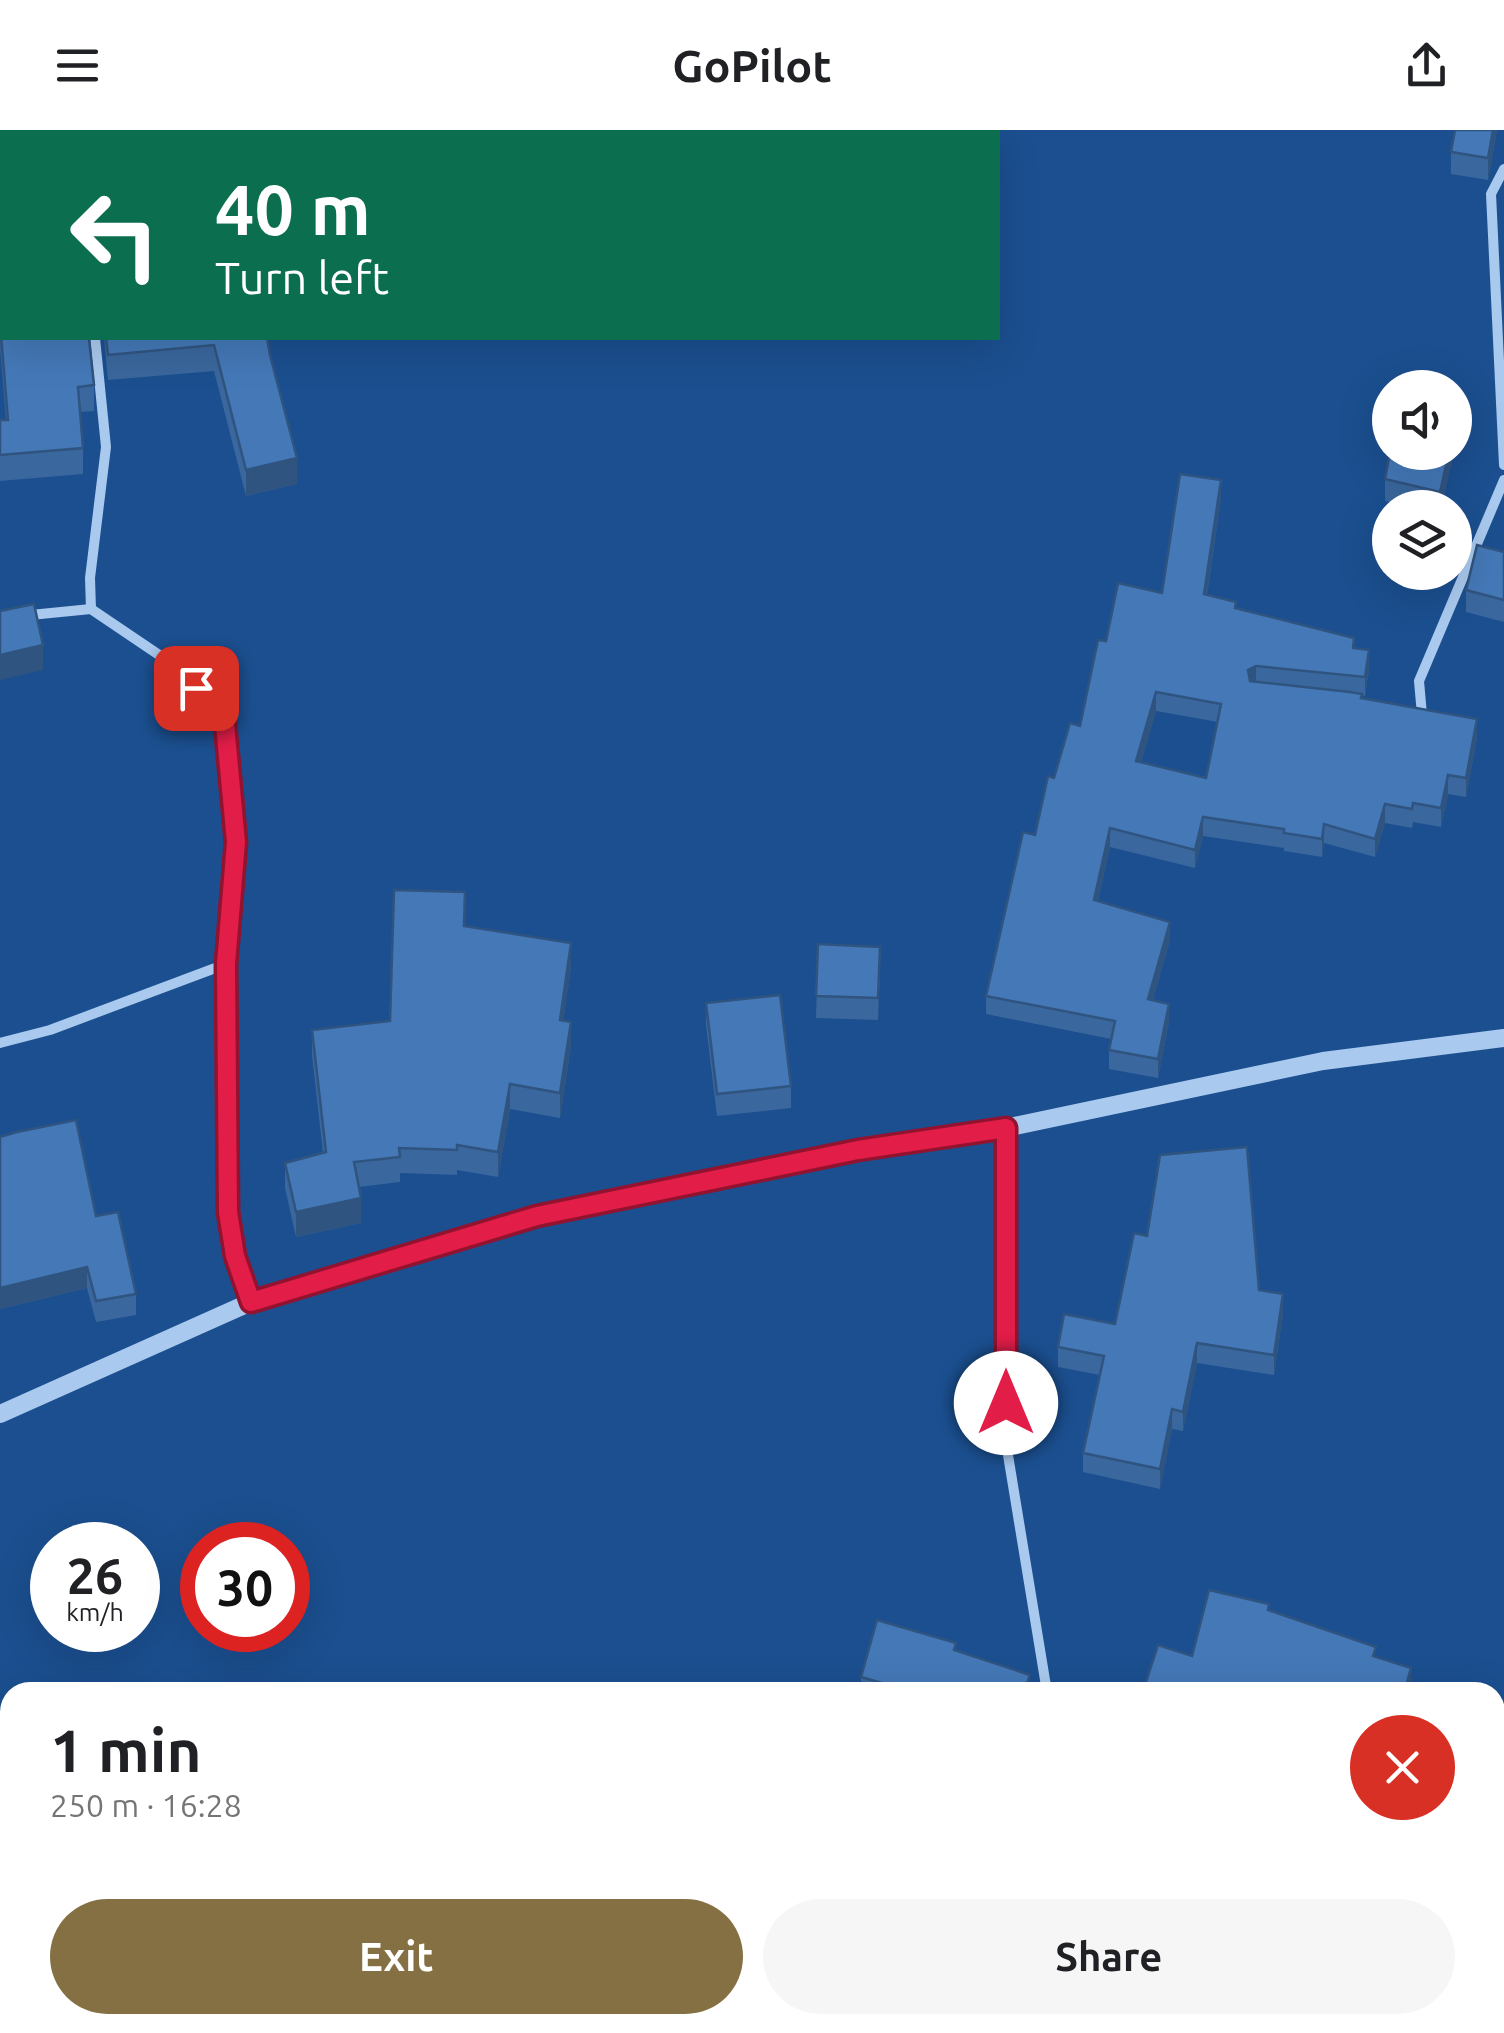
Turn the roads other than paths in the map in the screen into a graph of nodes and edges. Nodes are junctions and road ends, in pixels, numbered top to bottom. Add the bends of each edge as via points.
1 (1504, 169) edge
2 (96, 340) edge
3 (1504, 465) edge
4 (1504, 480) edge
5 (91, 609) junction
6 (0, 618) edge
7 (1404, 712) edge
8 (226, 964) junction
9 (1504, 1038) edge
10 (0, 1042) edge
11 (1006, 1128) junction
12 (251, 1302) junction
13 (0, 1414) edge
14 (1045, 1682) edge

1 - 3 street via 1490,194
2 - 5 street via 106,447
4 - 7 street via 1419,681 1422,715
5 - 6 street
5 - 8 street via 168,661 224,714 236,842
8 - 10 street
8 - 12 street via 228,1212
9 - 11 street via 1322,1061
11 - 12 street via 858,1150 537,1216
11 - 14 street via 1006,1443
12 - 13 street

